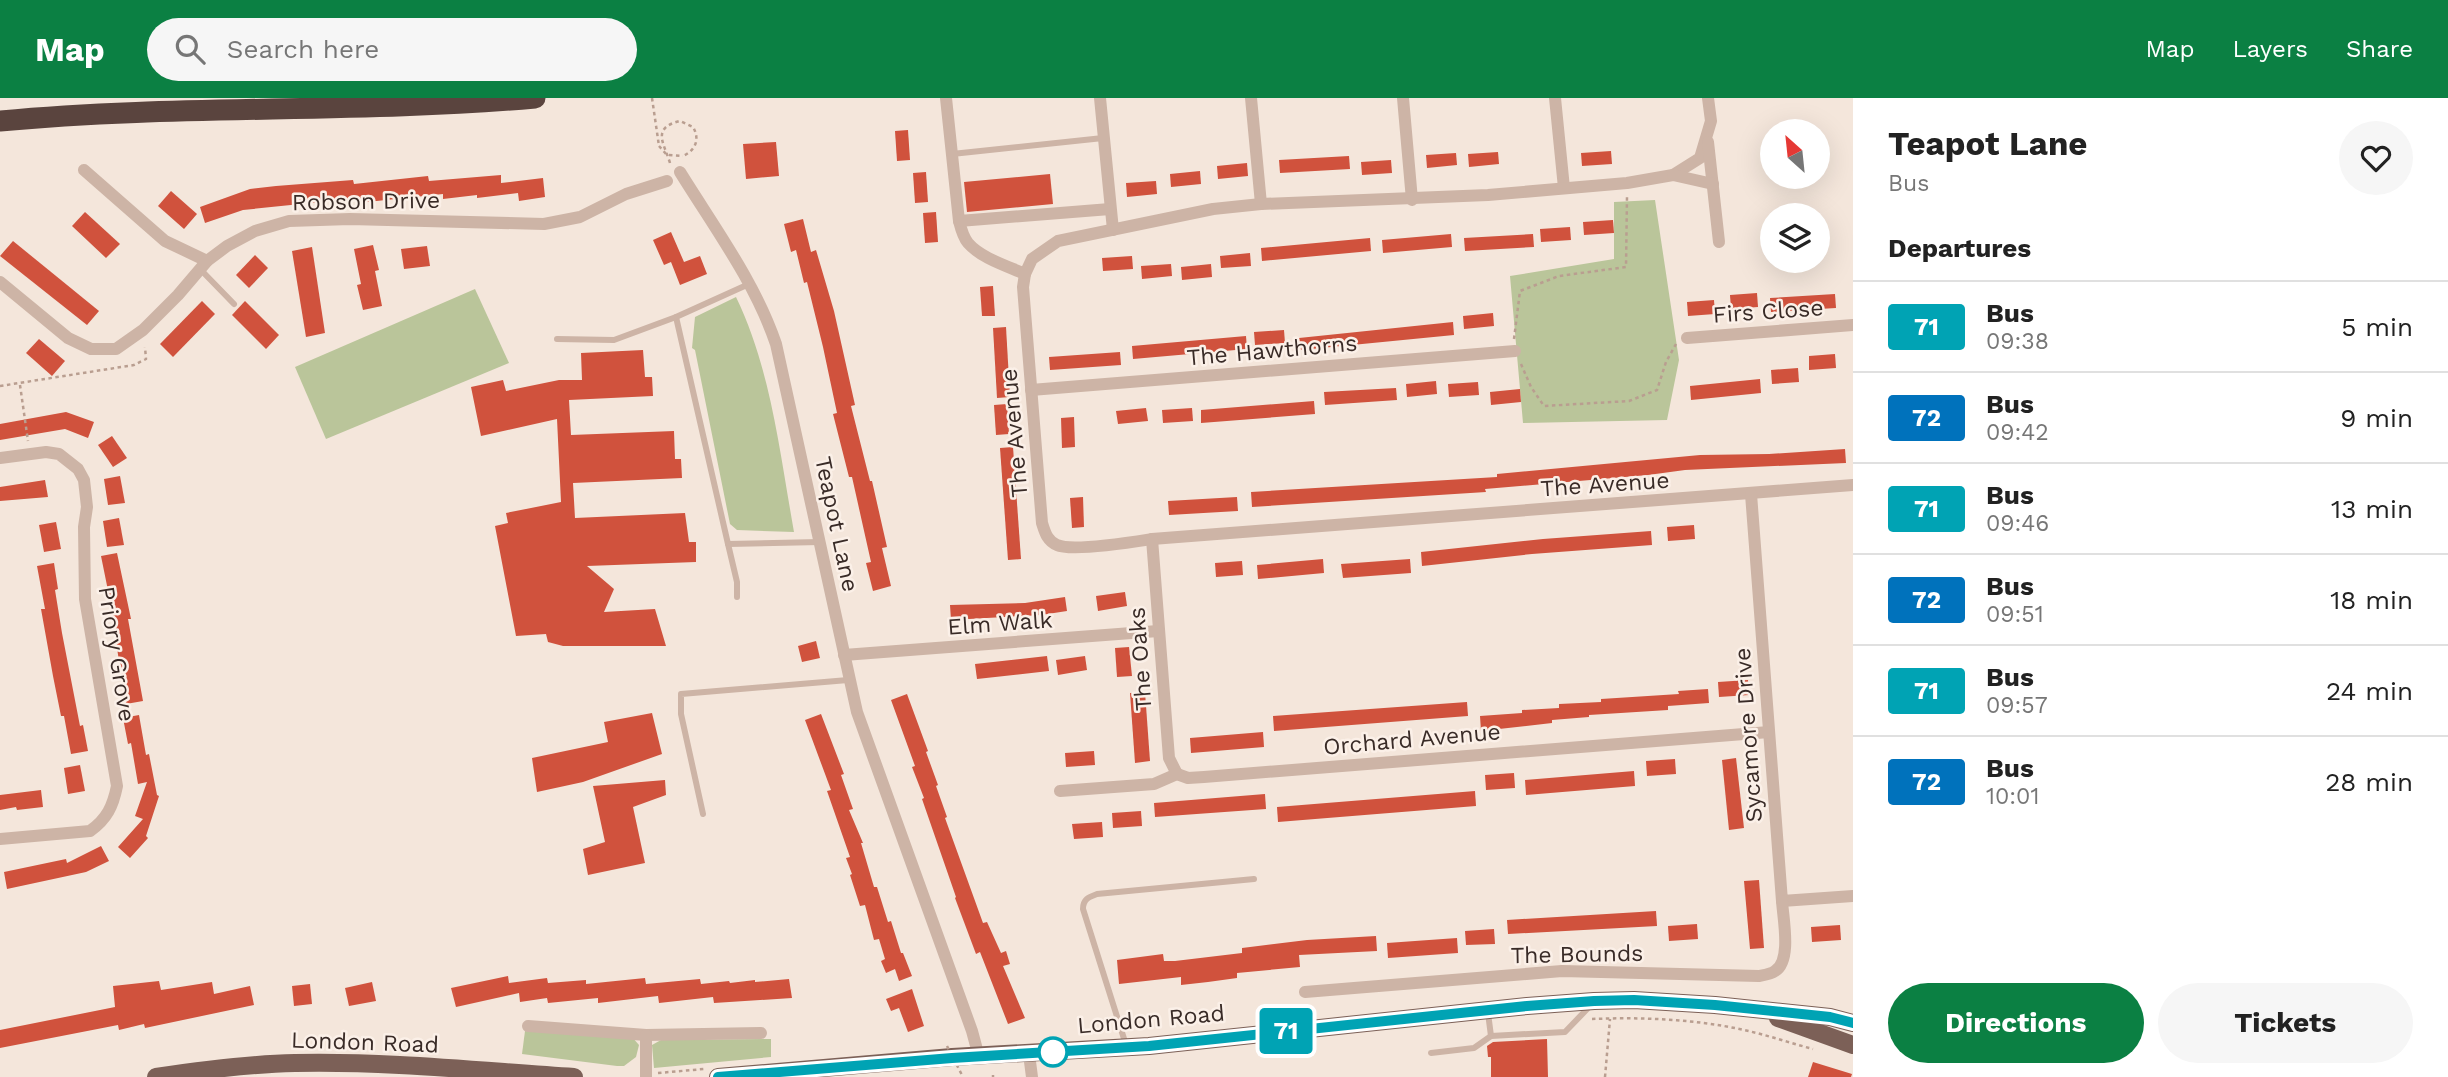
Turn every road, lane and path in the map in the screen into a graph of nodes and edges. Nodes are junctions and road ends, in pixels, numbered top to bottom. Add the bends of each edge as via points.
1 (535, 98) edge
2 (652, 98) edge
3 (946, 98) edge
4 (1100, 98) edge
5 (1251, 98) edge
6 (1403, 98) edge
7 (1555, 98) edge
8 (1708, 98) edge
9 (0, 121) edge
10 (1707, 135) junction
11 (1103, 138) junction
12 (952, 154) junction
13 (84, 170) dead end
14 (680, 172) dead end
15 (1673, 175) junction
16 (667, 181) joint
17 (1627, 183) junction
18 (1713, 184) junction
19 (1564, 188) junction
20 (1412, 200) junction
21 (1261, 204) junction
22 (1110, 209) junction
23 (959, 221) junction
24 (1113, 230) junction
25 (1719, 242) dead end
26 (204, 265) junction
27 (1025, 274) junction
28 (0, 282) edge
29 (749, 284) junction
30 (234, 304) dead end
31 (676, 317) junction
32 (1853, 325) edge
33 (143, 330) junction
34 (1687, 338) joint
35 (557, 339) dead end
36 (1515, 345) junction
37 (20, 384) junction
38 (0, 386) edge
39 (1031, 390) junction
40 (30, 455) junction
41 (0, 458) edge
42 (1853, 485) edge
43 (1751, 494) junction
44 (1152, 540) junction
45 (820, 542) junction
46 (728, 544) junction
47 (737, 597) dead end
48 (1158, 631) junction
49 (844, 655) junction
50 (848, 680) junction
51 (1769, 732) junction
52 (1177, 774) junction
53 (1060, 791) dead end
54 (703, 814) dead end
55 (0, 839) edge
56 (1254, 879) dead end
57 (1853, 896) edge
58 (1782, 901) junction
59 (1305, 992) dead end
60 (1594, 1001) junction
61 (1755, 1009) junction
62 (1488, 1010) junction
63 (1610, 1019) junction
64 (1577, 1020) junction
65 (1853, 1023) edge
66 (528, 1026) dead end
67 (761, 1033) dead end
68 (646, 1035) junction
69 (1491, 1036) junction
70 (1853, 1045) edge
71 (947, 1046) dead end
72 (1126, 1047) junction
73 (1816, 1050) dead end
74 (1431, 1053) dead end
75 (1029, 1054) junction
76 (979, 1057) junction
77 (186, 1075) edge
78 (156, 1077) edge
79 (574, 1077) edge
80 (646, 1077) edge
81 (719, 1077) edge
82 (963, 1077) edge
83 (1032, 1077) edge
84 (1605, 1077) edge

1 - 9 highway via 455,105
2 - 16 path, bridge via 662,151 673,157 688,153 697,138 693,127 680,121 667,126 662,134 663,144 669,160
3 - 12 street
4 - 11 street
5 - 21 street
6 - 20 street
7 - 19 street
8 - 10 street via 1711,121
10 - 15 street via 1700,158
10 - 18 street
11 - 12 lane
11 - 22 street
12 - 23 street
13 - 26 street via 165,241
14 - 29 street, Teapot Lane
15 - 17 street
15 - 18 street
16 - 26 street, Robson Drive via 625,194 580,217 544,223 289,221 255,231
17 - 19 street
17 - 36 path via 1626,267 1559,276 1520,291
18 - 25 street
19 - 20 street
20 - 21 street
21 - 24 street
22 - 23 street
22 - 24 street
23 - 27 street via 969,244
24 - 27 street via 1058,242 1032,259
26 - 30 lane
26 - 33 street, Robson Drive
27 - 39 street, The Avenue
28 - 33 street, Robson Drive via 68,338 91,349 116,349
29 - 31 lane
29 - 45 street, Teapot Lane via 776,344
31 - 35 lane via 614,340
31 - 46 lane
32 - 34 street, Firs Close
33 - 37 path via 146,359 134,365
34 - 36 path via 1676,344 1657,390 1629,401 1544,406 1531,387
36 - 39 street, The Hawthorns
37 - 38 path
37 - 40 path
39 - 44 street, The Avenue via 1046,535 1060,547
40 - 41 street, Priory Grove
40 - 55 street, Priory Grove via 59,454 84,480 85,599 117,786 114,804 90,831
42 - 43 street, The Avenue
43 - 44 street, The Avenue
43 - 51 street, Sycamore Drive
44 - 48 street, The Oaks
45 - 46 lane
45 - 49 street, Teapot Lane
46 - 47 lane
48 - 49 street, Elm Walk
48 - 52 street, The Oaks via 1169,758
49 - 50 street, Teapot Lane
50 - 54 lane via 681,694 681,714
50 - 76 street, Teapot Lane
51 - 52 street, Orchard Avenue via 1204,777
51 - 58 street, Sycamore Drive
52 - 53 street, Orchard Avenue via 1154,784
56 - 72 lane via 1087,898 1083,909
57 - 58 street
58 - 59 street, The Bounds via 1783,963 1775,972 1759,976 1562,971
60 - 61 main road, London Road
60 - 62 main road, London Road
60 - 64 lane
61 - 65 main road, London Road
61 - 70 main road, London Road
62 - 69 lane
62 - 72 main road, London Road
63 - 64 path
63 - 73 path via 1678,1021 1742,1030
63 - 84 path
64 - 69 lane via 1565,1032
66 - 68 street
67 - 68 street
68 - 80 street
69 - 74 lane via 1474,1048
71 - 82 path, bridge
72 - 75 main road, London Road
75 - 76 main road, London Road
75 - 83 street
76 - 81 main road, London Road
77 - 78 main road, London Road
77 - 79 main road, London Road via 384,1065

